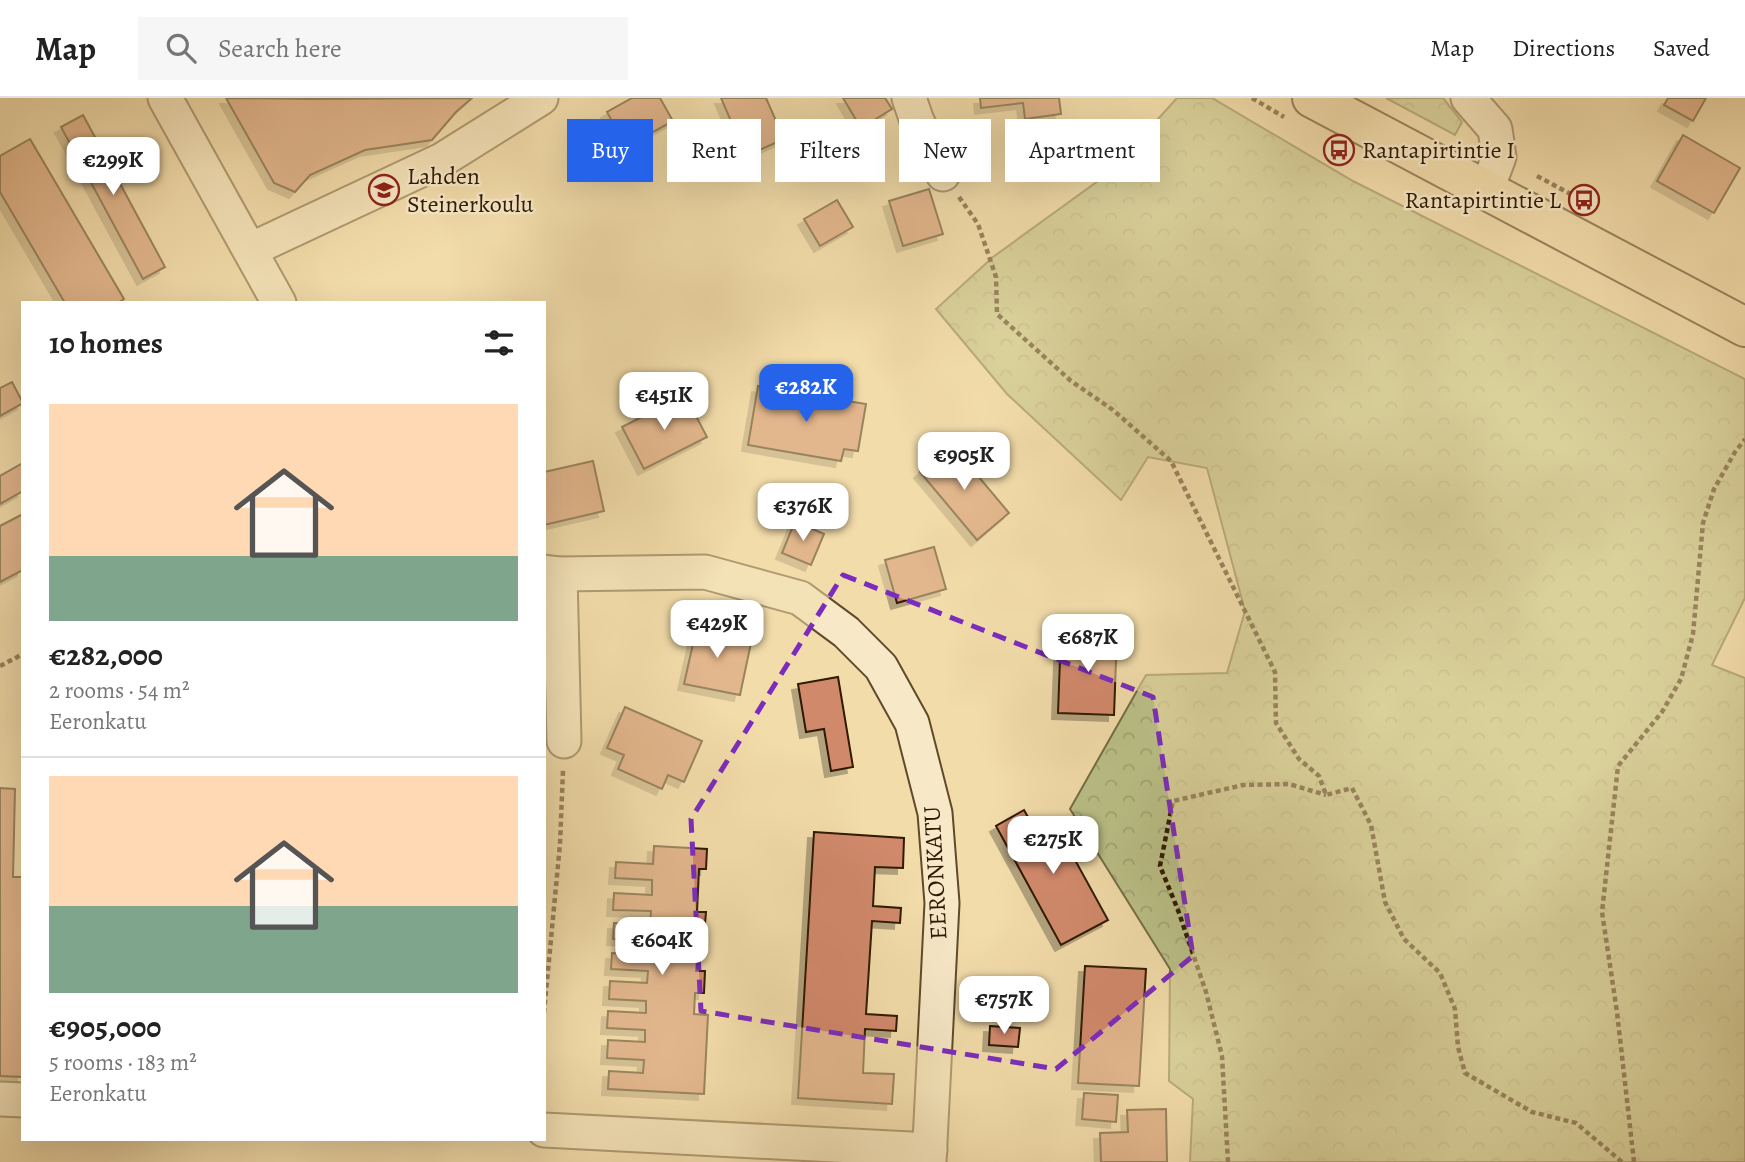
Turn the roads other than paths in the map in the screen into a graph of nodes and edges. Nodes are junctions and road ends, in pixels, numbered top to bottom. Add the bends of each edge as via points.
1 (165, 98) edge
2 (541, 98) edge
3 (909, 98) edge
4 (1312, 98) edge
5 (1468, 98) edge
6 (915, 119) edge
7 (1487, 189) junction
8 (250, 250) junction
9 (278, 301) edge
10 (1745, 327) edge
11 (552, 573) edge
12 (564, 741) road end
13 (0, 1099) edge
14 (21, 1100) edge
15 (546, 1130) edge
16 (929, 1156) edge

1 - 8 street
2 - 8 street via 442,160
3 - 6 street
4 - 7 main road
5 - 7 street via 1495,129 1499,157
7 - 10 main road
8 - 9 street
11 - 12 street
11 - 16 street, EERONKATU via 705,572 800,598 846,632 881,667 912,723 936,813 942,903
13 - 14 street
15 - 16 street

